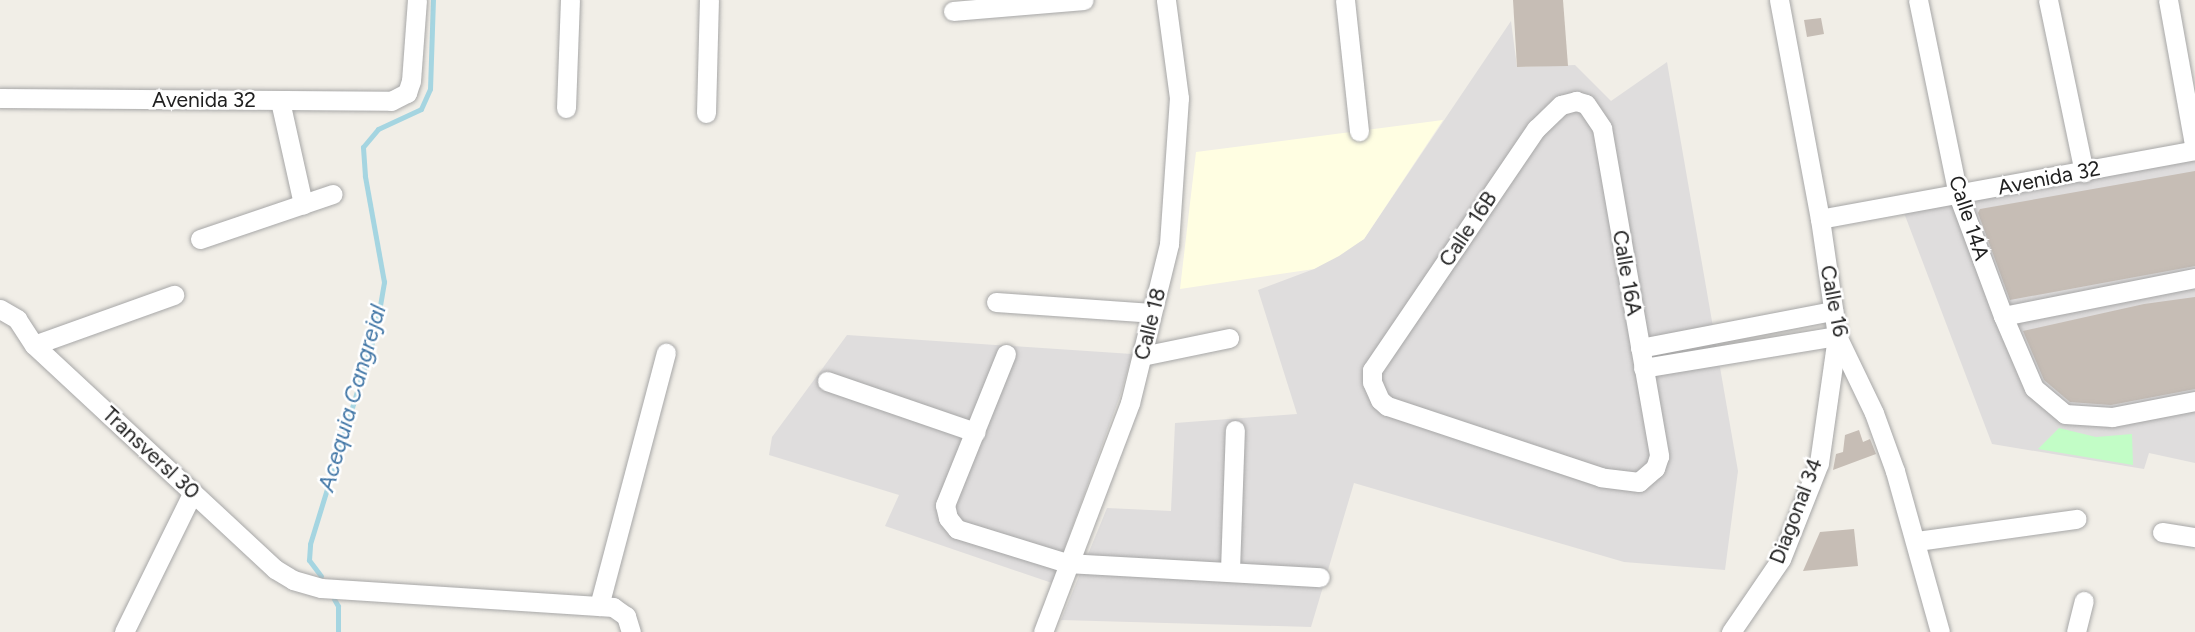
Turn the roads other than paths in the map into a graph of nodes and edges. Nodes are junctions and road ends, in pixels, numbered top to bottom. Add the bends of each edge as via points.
1 (417, 0) edge
2 (570, 0) edge
3 (709, 0) edge
4 (1084, 0) edge
5 (1166, 0) edge
6 (1345, 0) edge
7 (1779, 0) edge
8 (1918, 0) edge
9 (2048, 0) edge
10 (2168, 0) edge
11 (953, 11) dead end
12 (0, 98) edge
13 (280, 101) junction
14 (1576, 101) joint
15 (566, 108) dead end
16 (706, 113) dead end
17 (1359, 131) dead end
18 (2195, 150) edge
19 (2084, 172) junction
20 (332, 194) dead end
21 (1958, 195) junction
22 (303, 204) junction
23 (1820, 219) junction
24 (201, 239) dead end
25 (2195, 278) edge
26 (174, 295) dead end
27 (996, 302) dead end
28 (1833, 311) junction
29 (1152, 313) junction
30 (8, 314) edge
31 (2003, 316) junction
32 (1838, 336) junction
33 (1229, 338) dead end
34 (34, 345) junction
35 (1640, 348) junction
36 (666, 353) dead end
37 (1006, 354) dead end
38 (1142, 355) junction
39 (1643, 368) junction
40 (827, 381) dead end
41 (2195, 401) edge
42 (1235, 430) dead end
43 (975, 432) junction
44 (1659, 456) joint
45 (193, 492) junction
46 (2076, 519) dead end
47 (2162, 532) dead end
48 (2195, 537) edge
49 (1917, 541) junction
50 (1067, 563) junction
51 (1230, 570) junction
52 (1320, 577) dead end
53 (2084, 601) dead end
54 (600, 606) junction
55 (629, 624) edge
56 (124, 632) edge
57 (1043, 632) edge
58 (1731, 632) edge
59 (1940, 632) edge
60 (2076, 632) edge

1 - 13 street, Avenida 32 via 407,93 391,101
2 - 15 street
3 - 16 street
4 - 11 street
5 - 29 street, Calle 18 via 1179,98 1169,244
6 - 17 street
7 - 23 street, Calle 16
8 - 21 street, Calle 14A
9 - 19 street
10 - 18 street
12 - 13 street, Avenida 32
13 - 22 street
14 - 35 street, Calle 16A via 1586,104 1602,128
14 - 44 street, Calle 16B via 1561,105 1536,129 1372,370 1375,392 1387,406 1601,477 1639,482 1655,468
18 - 19 street, Avenida 32
19 - 21 street, Avenida 32
20 - 22 street
21 - 23 street, Avenida 32
21 - 31 street, Calle 14A
22 - 24 street
23 - 28 street, Calle 16
25 - 31 street
26 - 34 street
27 - 29 street
28 - 32 street, Calle 16
28 - 35 street
29 - 38 street, Calle 18
30 - 34 street, Transversl 30
31 - 41 street, Calle 14A via 2034,388 2065,414 2112,417
32 - 39 street
32 - 49 street, Calle 16 via 1874,413
32 - 58 street, Diagonal 34 via 1819,463 1781,559
33 - 38 street
34 - 45 street, Transversl 30
35 - 39 street, Calle 16A
36 - 54 street
37 - 43 street
38 - 50 street, Calle 18 via 1130,403
39 - 44 street, Calle 16A
40 - 43 street
42 - 51 street
43 - 50 street via 946,505 948,518 957,529
45 - 54 street, Transversl 30 via 275,569 321,588
45 - 56 street
46 - 49 street
47 - 48 street
49 - 59 street, Calle 16
50 - 51 street
50 - 57 street, Calle 18
51 - 52 street
53 - 60 street
54 - 55 street via 613,607

